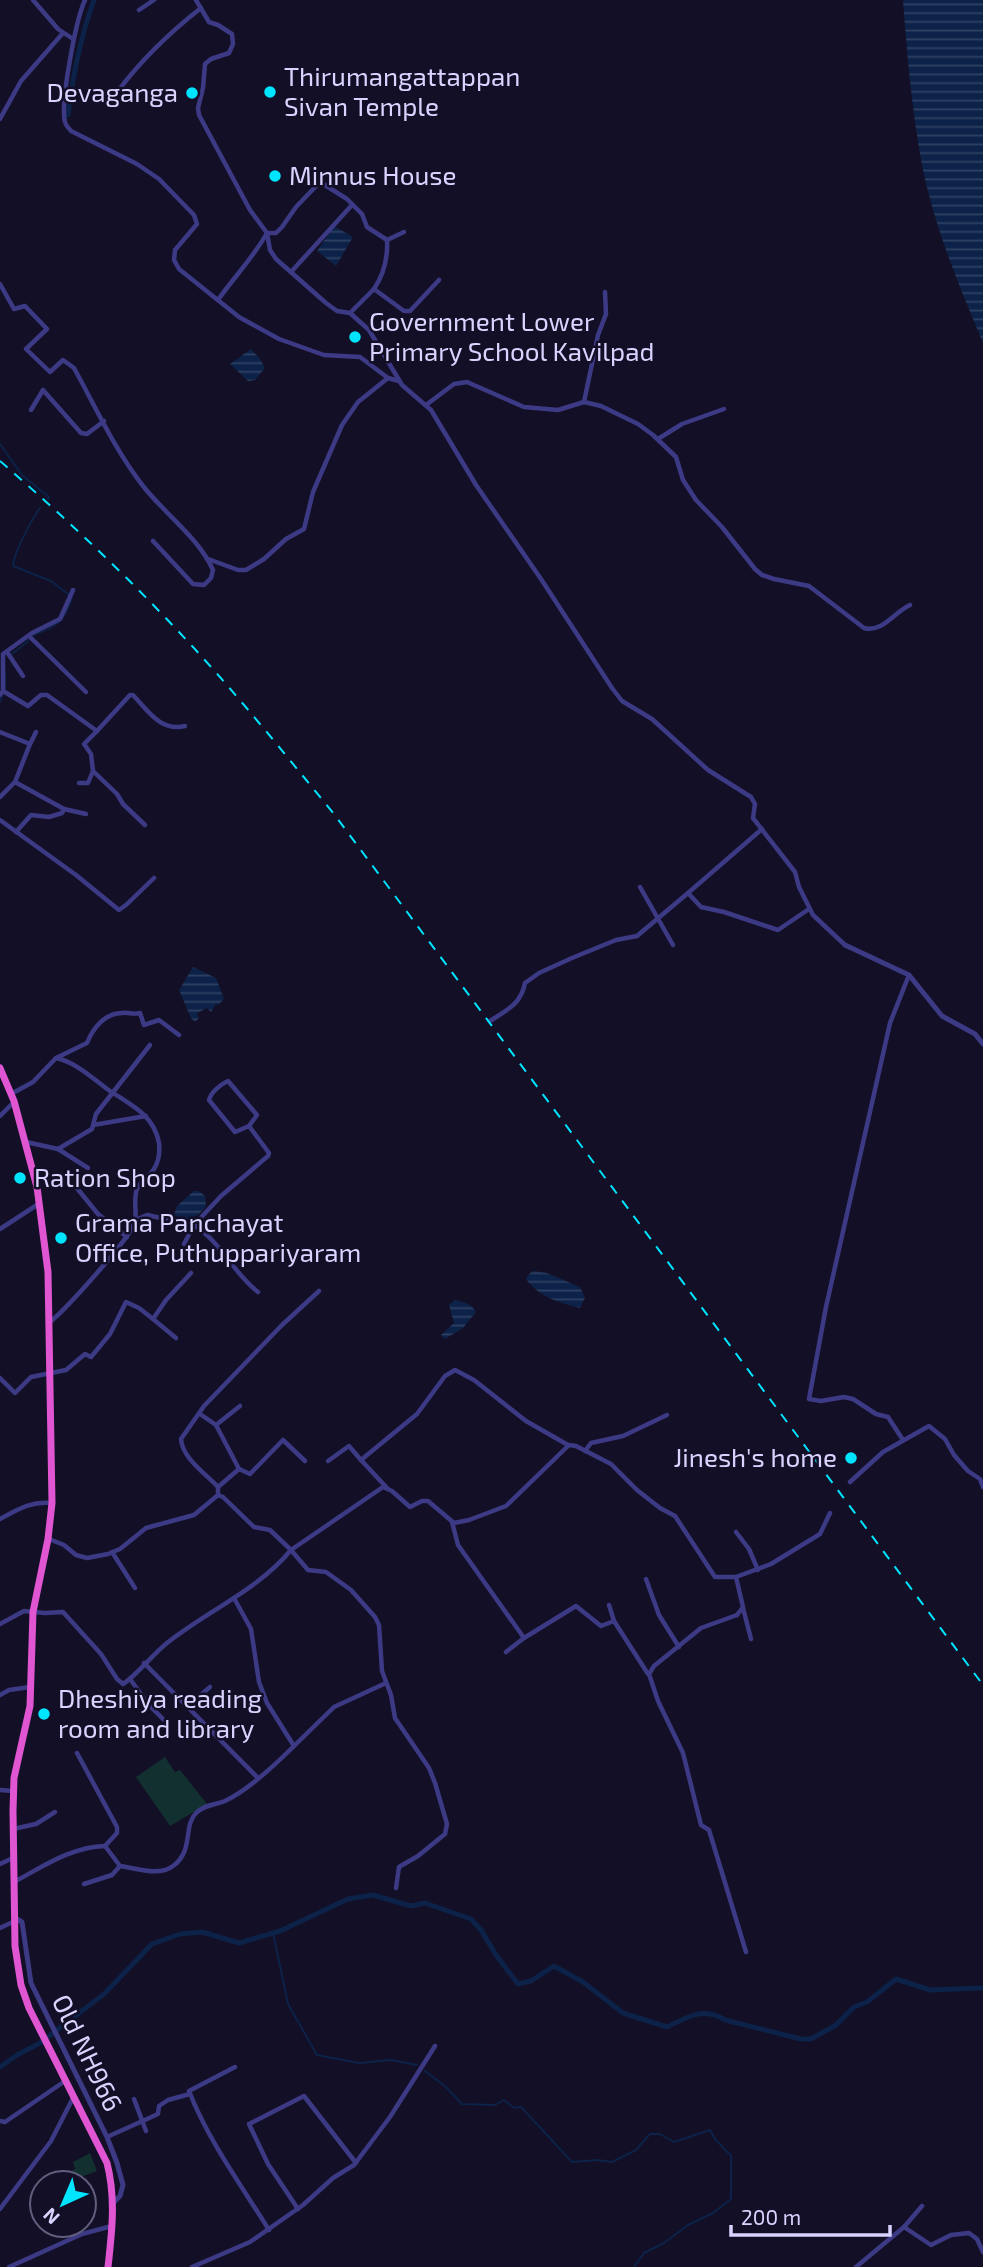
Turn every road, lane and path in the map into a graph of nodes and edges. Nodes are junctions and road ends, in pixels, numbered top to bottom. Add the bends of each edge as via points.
1 (33, 0) edge
2 (85, 0) edge
3 (154, 0) edge
4 (196, 0) edge
5 (201, 8) junction
6 (139, 10) dead end
7 (63, 33) junction
8 (74, 39) junction
9 (118, 91) dead end
10 (0, 119) edge
11 (352, 205) junction
12 (404, 232) dead end
13 (267, 233) junction
14 (387, 240) junction
15 (291, 272) junction
16 (439, 280) dead end
17 (0, 284) edge
18 (374, 289) junction
19 (605, 292) dead end
20 (218, 300) junction
21 (350, 313) junction
22 (388, 379) junction
23 (399, 381) junction
24 (584, 402) junction
25 (426, 405) junction
26 (724, 409) dead end
27 (31, 410) dead end
28 (104, 421) junction
29 (657, 439) junction
30 (153, 541) dead end
31 (208, 559) junction
32 (72, 592) dead end
33 (910, 605) dead end
34 (29, 635) junction
35 (3, 654) edge
36 (23, 676) dead end
37 (86, 692) dead end
38 (2, 693) edge
39 (185, 726) dead end
40 (97, 730) junction
41 (0, 732) edge
42 (36, 732) dead end
43 (30, 744) junction
44 (93, 771) junction
45 (15, 782) junction
46 (79, 783) dead end
47 (0, 797) edge
48 (64, 809) junction
49 (86, 814) dead end
50 (0, 820) edge
51 (145, 825) dead end
52 (762, 829) junction
53 (16, 832) junction
54 (154, 878) dead end
55 (640, 887) dead end
56 (688, 893) junction
57 (809, 909) junction
58 (659, 917) junction
59 (673, 945) dead end
60 (845, 945) joint
61 (909, 975) junction
62 (490, 1021) dead end
63 (180, 1035) dead end
64 (983, 1044) edge
65 (150, 1045) dead end
66 (56, 1058) junction
67 (0, 1068) edge
68 (113, 1093) junction
69 (13, 1098) junction
70 (0, 1116) edge
71 (146, 1116) junction
72 (93, 1125) junction
73 (249, 1126) junction
74 (26, 1142) junction
75 (58, 1149) junction
76 (88, 1168) dead end
77 (76, 1187) dead end
78 (40, 1203) junction
79 (135, 1220) junction
80 (194, 1225) junction
81 (0, 1229) edge
82 (127, 1237) junction
83 (184, 1244) dead end
84 (191, 1272) dead end
85 (318, 1291) dead end
86 (258, 1292) dead end
87 (153, 1319) junction
88 (50, 1322) junction
89 (176, 1338) dead end
90 (50, 1374) junction
91 (0, 1378) edge
92 (240, 1406) dead end
93 (200, 1414) junction
94 (667, 1415) dead end
95 (216, 1425) junction
96 (903, 1440) junction
97 (569, 1445) junction
98 (585, 1451) junction
99 (361, 1460) junction
100 (305, 1461) dead end
101 (328, 1461) dead end
102 (239, 1469) junction
103 (850, 1482) dead end
104 (218, 1487) junction
105 (983, 1487) edge
106 (387, 1488) junction
107 (218, 1495) junction
108 (52, 1503) junction
109 (830, 1513) dead end
110 (0, 1519) edge
111 (452, 1521) junction
112 (736, 1532) dead end
113 (48, 1539) junction
114 (291, 1550) junction
115 (112, 1552) junction
116 (758, 1570) junction
117 (736, 1577) junction
118 (646, 1578) dead end
119 (135, 1588) dead end
120 (234, 1598) junction
121 (609, 1605) dead end
122 (743, 1607) junction
123 (33, 1612) junction
124 (614, 1621) junction
125 (0, 1623) edge
126 (524, 1638) junction
127 (751, 1639) dead end
128 (679, 1647) junction
129 (506, 1652) dead end
130 (144, 1663) junction
131 (649, 1674) junction
132 (130, 1679) junction
133 (386, 1684) junction
134 (30, 1687) junction
135 (210, 1688) dead end
136 (0, 1695) edge
137 (188, 1706) junction
138 (167, 1724) dead end
139 (294, 1746) junction
140 (77, 1753) dead end
141 (258, 1778) junction
142 (0, 1790) edge
143 (13, 1791) junction
144 (55, 1812) dead end
145 (13, 1829) junction
146 (105, 1846) junction
147 (14, 1857) junction
148 (0, 1864) edge
149 (120, 1866) junction
150 (15, 1882) junction
151 (84, 1884) dead end
152 (396, 1888) dead end
153 (15, 1919) junction
154 (0, 1928) edge
155 (746, 1952) dead end
156 (435, 2046) dead end
157 (235, 2067) dead end
158 (65, 2081) junction
159 (190, 2094) junction
160 (74, 2096) junction
161 (134, 2099) dead end
162 (142, 2120) junction
163 (0, 2121) edge
164 (146, 2131) dead end
165 (107, 2137) junction
166 (356, 2163) junction
167 (113, 2203) junction
168 (922, 2206) dead end
169 (0, 2209) edge
170 (298, 2209) junction
171 (113, 2226) junction
172 (904, 2227) junction
173 (269, 2230) junction
174 (983, 2252) edge
175 (9, 2267) edge
176 (108, 2267) edge
177 (192, 2267) edge
178 (856, 2267) edge

1 - 7 street
2 - 8 street
3 - 6 street
4 - 5 street
5 - 9 street via 168,34
5 - 13 street via 209,23 232,34 233,44 229,53 205,64 199,115 251,213
7 - 8 street
7 - 10 street via 21,81
8 - 20 street via 66,124 159,179 194,215 197,224 174,250 174,260 187,278
11 - 13 street via 320,182 276,233
11 - 14 street via 367,227
11 - 15 street
12 - 14 street
13 - 15 street via 270,250
13 - 20 street
14 - 18 street via 382,277
15 - 21 street via 337,311
16 - 18 street via 410,311
17 - 28 street via 14,309 25,306 47,329 26,349 50,372 63,360 74,368
18 - 21 street
19 - 24 street via 606,314
20 - 22 street via 279,340 324,355 360,357
21 - 23 street via 369,330
22 - 23 street
22 - 31 street via 358,401 342,425 313,492 304,529 246,570
23 - 25 street
24 - 25 street via 558,410 524,408 467,382 454,384
24 - 29 street via 638,424
25 - 52 street via 622,701 652,719 708,770 751,797 753,818
26 - 29 street
27 - 28 street via 43,390 81,433 88,434
28 - 31 street via 118,451 142,484
29 - 33 street via 676,457 696,500 762,575 810,586 872,630
30 - 31 street via 193,584 204,585 211,578
32 - 34 street via 60,620
34 - 35 street
34 - 37 street
35 - 36 street
35 - 38 street
38 - 40 street via 28,706 47,695
39 - 40 street via 168,726 130,695
40 - 44 street via 85,744
41 - 43 street
42 - 43 street
43 - 45 street
44 - 46 street via 88,783
44 - 51 street
45 - 47 street
45 - 48 street
48 - 49 street
48 - 53 street via 49,817 31,815
50 - 53 street
52 - 56 street
52 - 57 street via 795,872
53 - 54 street via 118,910
55 - 58 street
56 - 57 street via 701,906 778,930
56 - 58 street
57 - 60 street
58 - 59 street
58 - 62 street via 637,936 616,940 539,973 525,983 523,995 514,1005
60 - 61 street
61 - 64 street via 942,1016 975,1034
61 - 96 street via 890,1023 809,1399 853,1399 888,1417
63 - 66 street via 159,1020 144,1025 140,1013 120,1012 98,1023 88,1042
65 - 68 street
66 - 68 street via 75,1065
66 - 69 street
67 - 69 highway
68 - 71 street
68 - 72 street
69 - 70 street
69 - 74 highway
71 - 72 street
71 - 79 street via 157,1135 160,1153 154,1169 135,1191
72 - 75 street
73 - 73 street via 257,1115 225,1082 209,1100 235,1132
73 - 80 street via 268,1156
74 - 75 street
74 - 78 highway
75 - 76 street
77 - 82 street via 98,1214
78 - 81 street
78 - 88 highway
79 - 80 street via 147,1215
79 - 82 street
80 - 83 street
80 - 86 street
82 - 88 street
84 - 87 street
85 - 93 street
87 - 89 street
87 - 90 street via 126,1302 110,1334 91,1357 85,1354 66,1370
88 - 90 highway
90 - 91 street via 31,1377 15,1392
90 - 108 highway
92 - 95 street
93 - 95 street
93 - 104 street via 180,1442
94 - 98 street via 624,1436 591,1443
95 - 102 street
96 - 103 street
96 - 105 street via 929,1426
97 - 98 street
97 - 99 street via 455,1370 445,1376 417,1414
97 - 111 street via 510,1503 469,1520
98 - 117 street via 611,1464 637,1490 676,1516 715,1577
99 - 101 street via 349,1446
99 - 106 street
100 - 102 street via 283,1440 250,1474
102 - 104 street
104 - 107 street
106 - 111 street via 410,1507 428,1501
106 - 114 street via 374,1491
107 - 114 street via 254,1527 270,1530
107 - 115 street via 194,1515 146,1528
108 - 110 street via 25,1506
108 - 113 highway
109 - 116 street via 820,1534
111 - 126 street via 458,1545
112 - 116 street
113 - 115 street via 87,1558
113 - 123 highway
114 - 120 street
114 - 133 street via 308,1570 326,1572 351,1590 375,1617
115 - 119 street
116 - 117 street
117 - 122 street
118 - 128 street via 659,1615
120 - 130 street
120 - 139 street via 251,1629 267,1703
121 - 124 street
122 - 127 street
122 - 128 street via 737,1615 701,1628
123 - 125 street via 24,1611
123 - 132 street via 63,1612 121,1683
123 - 134 highway
124 - 126 street via 601,1626 576,1606
124 - 131 street
126 - 129 street
128 - 131 street
130 - 132 street
130 - 137 street
131 - 155 street via 683,1753 701,1825 709,1830
132 - 138 street
133 - 139 street via 334,1707
133 - 152 street via 395,1718 435,1783 447,1830 399,1867
134 - 136 street
134 - 143 highway
135 - 137 street
137 - 141 street
139 - 141 street
140 - 146 street via 117,1827
141 - 149 street via 224,1802 196,1813 183,1856 174,1866 162,1872
142 - 143 street
143 - 145 highway
144 - 145 street via 36,1824
145 - 147 highway
146 - 149 street
146 - 150 street via 85,1847
147 - 148 street
147 - 150 highway
149 - 151 street via 113,1875
150 - 153 highway
153 - 154 street
153 - 158 highway via 21,1985
153 - 165 street, Old NH966 via 22,1922 31,1983
156 - 166 street
157 - 159 street
158 - 160 highway
158 - 163 street
159 - 162 street via 168,2100 159,2106 158,2114
159 - 173 street via 201,2121
160 - 167 highway via 107,2163
160 - 169 street via 51,2141
161 - 162 street
162 - 164 street
162 - 165 street
165 - 167 street, Old NH966 via 123,2185
166 - 170 street
166 - 170 street via 304,2096 249,2124 268,2164
167 - 171 highway
168 - 172 street
170 - 173 street
171 - 175 street via 82,2234
171 - 176 highway
172 - 174 street via 931,2245 951,2235 969,2233
172 - 178 street
173 - 177 street

